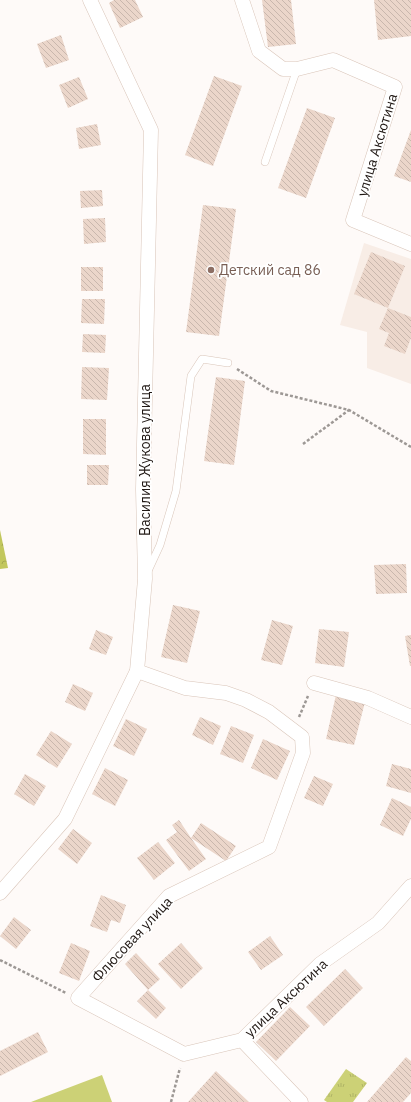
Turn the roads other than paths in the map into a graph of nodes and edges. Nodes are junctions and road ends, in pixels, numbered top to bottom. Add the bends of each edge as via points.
1 (90, 0) edge
2 (242, 0) edge
3 (297, 69) junction
4 (265, 162) dead end
5 (411, 244) edge
6 (228, 363) road end
7 (145, 579) junction
8 (137, 671) junction
9 (314, 683) road end
10 (411, 717) edge
11 (411, 886) edge
12 (0, 893) edge
13 (242, 1040) junction
14 (184, 1054) joint
15 (301, 1102) edge

1 - 7 street, Василия Жукова улица via 151,130 143,490
2 - 3 street via 259,51 283,69
3 - 4 lane
3 - 5 street, улица Аксютина via 333,60 394,87 353,220
6 - 7 lane via 202,359 191,376 176,491 160,545
7 - 8 street, Василия Жукова улица
8 - 12 street, Василия Жукова улица via 65,819
8 - 14 street, Флюсовая улица via 185,688 226,693 246,700 269,712 302,738 303,753 269,847 170,896 78,998
9 - 10 street via 368,698
11 - 13 street, улица Аксютина via 378,923 320,964
13 - 14 street, улица Аксютина
13 - 15 street

